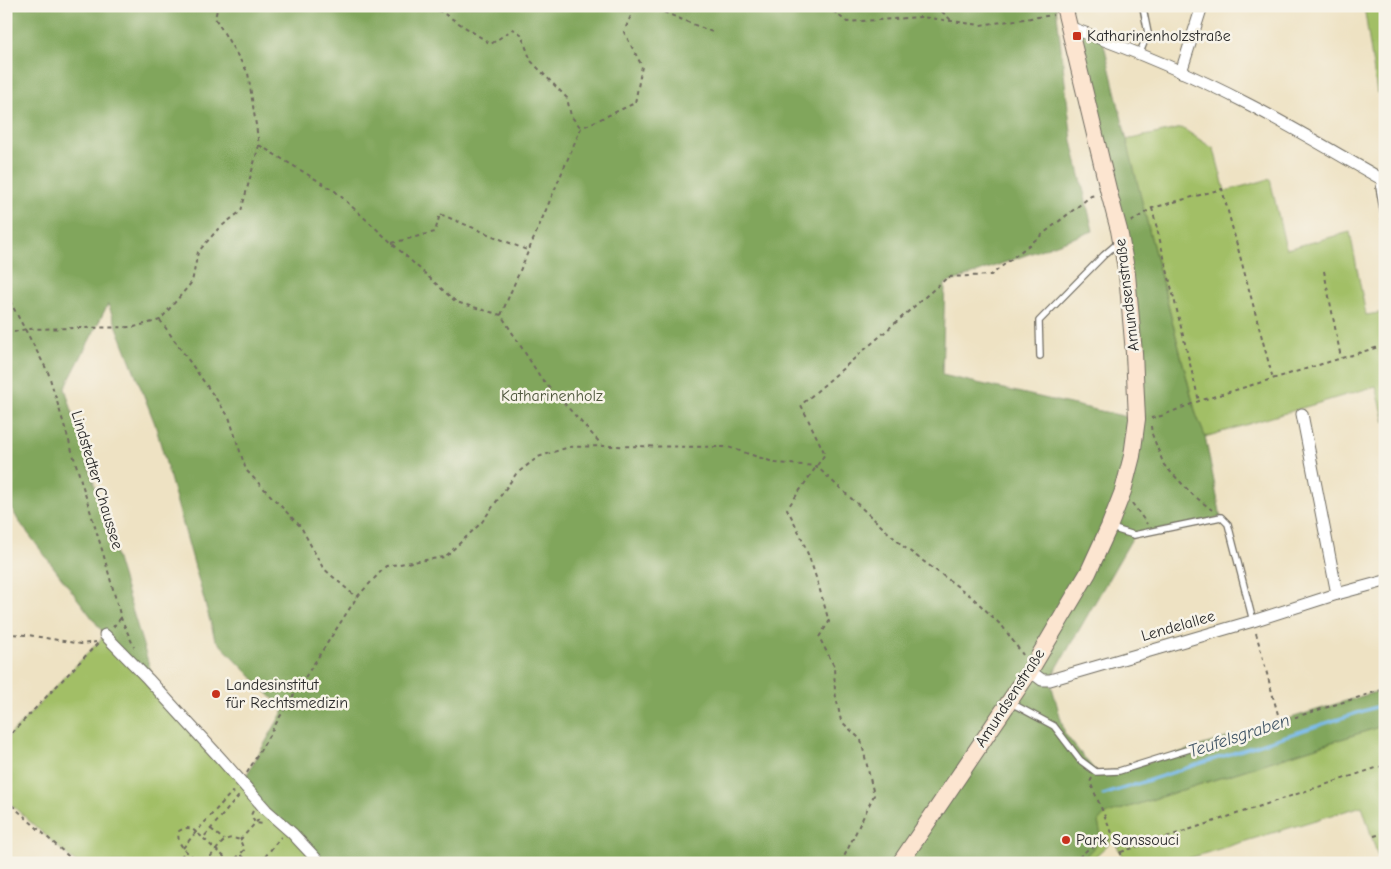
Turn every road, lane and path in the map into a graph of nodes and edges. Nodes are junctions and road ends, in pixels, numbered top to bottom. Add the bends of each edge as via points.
1 (218, 6) edge
2 (406, 6) edge
3 (635, 6) edge
4 (649, 6) edge
5 (827, 6) edge
6 (936, 6) edge
7 (1202, 6) edge
8 (1143, 8) dead end
9 (1066, 16) edge
10 (952, 21) junction
11 (712, 32) dead end
12 (1139, 54) junction
13 (1181, 72) junction
14 (581, 128) junction
15 (259, 145) junction
16 (1384, 181) edge
17 (1109, 193) junction
18 (1152, 208) junction
19 (1385, 220) edge
20 (1120, 235) junction
21 (392, 243) junction
22 (529, 251) junction
23 (1324, 271) dead end
24 (6, 294) edge
25 (502, 316) junction
26 (160, 320) junction
27 (26, 329) junction
28 (6, 334) edge
29 (1385, 345) edge
30 (1040, 356) dead end
31 (1341, 358) junction
32 (1273, 379) junction
33 (1199, 401) junction
34 (1302, 414) dead end
35 (602, 446) junction
36 (816, 466) junction
37 (1123, 491) junction
38 (1221, 517) junction
39 (1109, 527) junction
40 (1153, 531) junction
41 (1385, 581) edge
42 (1337, 594) junction
43 (357, 597) junction
44 (1253, 621) junction
45 (6, 634) edge
46 (102, 638) junction
47 (136, 653) dead end
48 (1031, 668) junction
49 (1385, 689) edge
50 (1009, 702) junction
51 (1280, 722) junction
52 (6, 739) edge
53 (1196, 747) joint
54 (1385, 765) edge
55 (1090, 782) dead end
56 (242, 783) junction
57 (6, 800) edge
58 (266, 810) junction
59 (211, 829) junction
60 (196, 832) junction
61 (1385, 833) edge
62 (283, 835) dead end
63 (1374, 836) dead end
64 (203, 838) junction
65 (1114, 838) junction
66 (224, 840) junction
67 (240, 840) junction
68 (183, 848) junction
69 (186, 850) junction
70 (216, 850) junction
71 (1121, 852) junction
72 (241, 855) junction
73 (233, 862) edge
74 (76, 863) edge
75 (175, 863) edge
76 (200, 863) edge
77 (206, 863) edge
78 (251, 863) edge
79 (260, 863) edge
80 (320, 863) edge
81 (841, 863) edge
82 (900, 863) edge
83 (1073, 863) edge
84 (1125, 863) edge

1 - 15 path via 214,18 248,73
2 - 14 path via 440,11 491,44 513,29 522,34 531,61 567,98 570,116
3 - 14 path via 624,32 642,66 635,103
4 - 11 path
5 - 10 path via 847,22 922,17
6 - 10 path
7 - 13 street
8 - 12 lane via 1148,33
9 - 10 path via 980,26
9 - 12 street
9 - 17 street, Amundsenstraße
12 - 13 street
13 - 16 street via 1279,120
14 - 22 path
15 - 21 path via 336,191
15 - 26 path via 240,211 198,252 192,282
16 - 19 lane via 1379,187
17 - 20 street, Amundsenstraße
17 - 36 path via 1091,196 991,275 948,277 801,405 825,454
18 - 20 path
18 - 32 path via 1222,189
18 - 33 path
20 - 30 lane via 1039,321
20 - 37 street, Amundsenstraße via 1130,303 1137,419
21 - 22 path via 436,232 440,214
21 - 25 path via 456,302
22 - 25 path
23 - 31 path
24 - 27 path, Lindstedter Chaussee
25 - 35 path via 542,378
26 - 27 path via 134,327
26 - 43 path via 229,417 246,470 301,526 323,568
27 - 28 path
27 - 47 path, Lindstedter Chaussee via 48,372 120,618
29 - 31 path
31 - 32 path
32 - 33 path
33 - 38 path via 1149,419 1164,465
34 - 42 street
35 - 36 path via 728,447 776,463
35 - 43 path via 569,447 538,457 516,474 482,522 445,557 386,566
36 - 48 path via 904,547 972,597 1003,627
36 - 81 path via 786,509 808,551 827,613 829,622 819,637 834,666 835,692 842,722 861,740 874,795
37 - 39 street, Amundsenstraße
37 - 40 path
38 - 40 lane
38 - 44 lane via 1228,524
39 - 40 lane via 1134,535
39 - 48 street, Amundsenstraße via 1088,573
41 - 42 street, Lendelallee
42 - 44 street, Lendelallee
43 - 56 path via 284,710
44 - 48 street, Lendelallee via 1050,680 1042,680
44 - 51 path
45 - 46 path via 80,644
46 - 52 path
46 - 56 street via 148,679
48 - 50 street, Amundsenstraße
49 - 51 path
50 - 53 lane via 1054,726 1080,760 1096,772 1119,771
50 - 82 street, Amundsenstraße
51 - 53 path
54 - 71 path
55 - 65 path
56 - 58 street
57 - 74 path
58 - 67 path
58 - 80 street
59 - 60 path via 238,797 232,792
59 - 64 path
59 - 66 path
60 - 64 path
60 - 68 path
60 - 68 path via 186,827 179,831 178,843
61 - 63 path
62 - 79 path
64 - 70 path
65 - 71 path
65 - 83 path via 1087,850
66 - 67 path
66 - 70 path
67 - 72 path via 244,850
68 - 69 path
69 - 75 path
69 - 76 path
70 - 73 path
70 - 77 path
71 - 84 path
72 - 73 path
72 - 78 path

